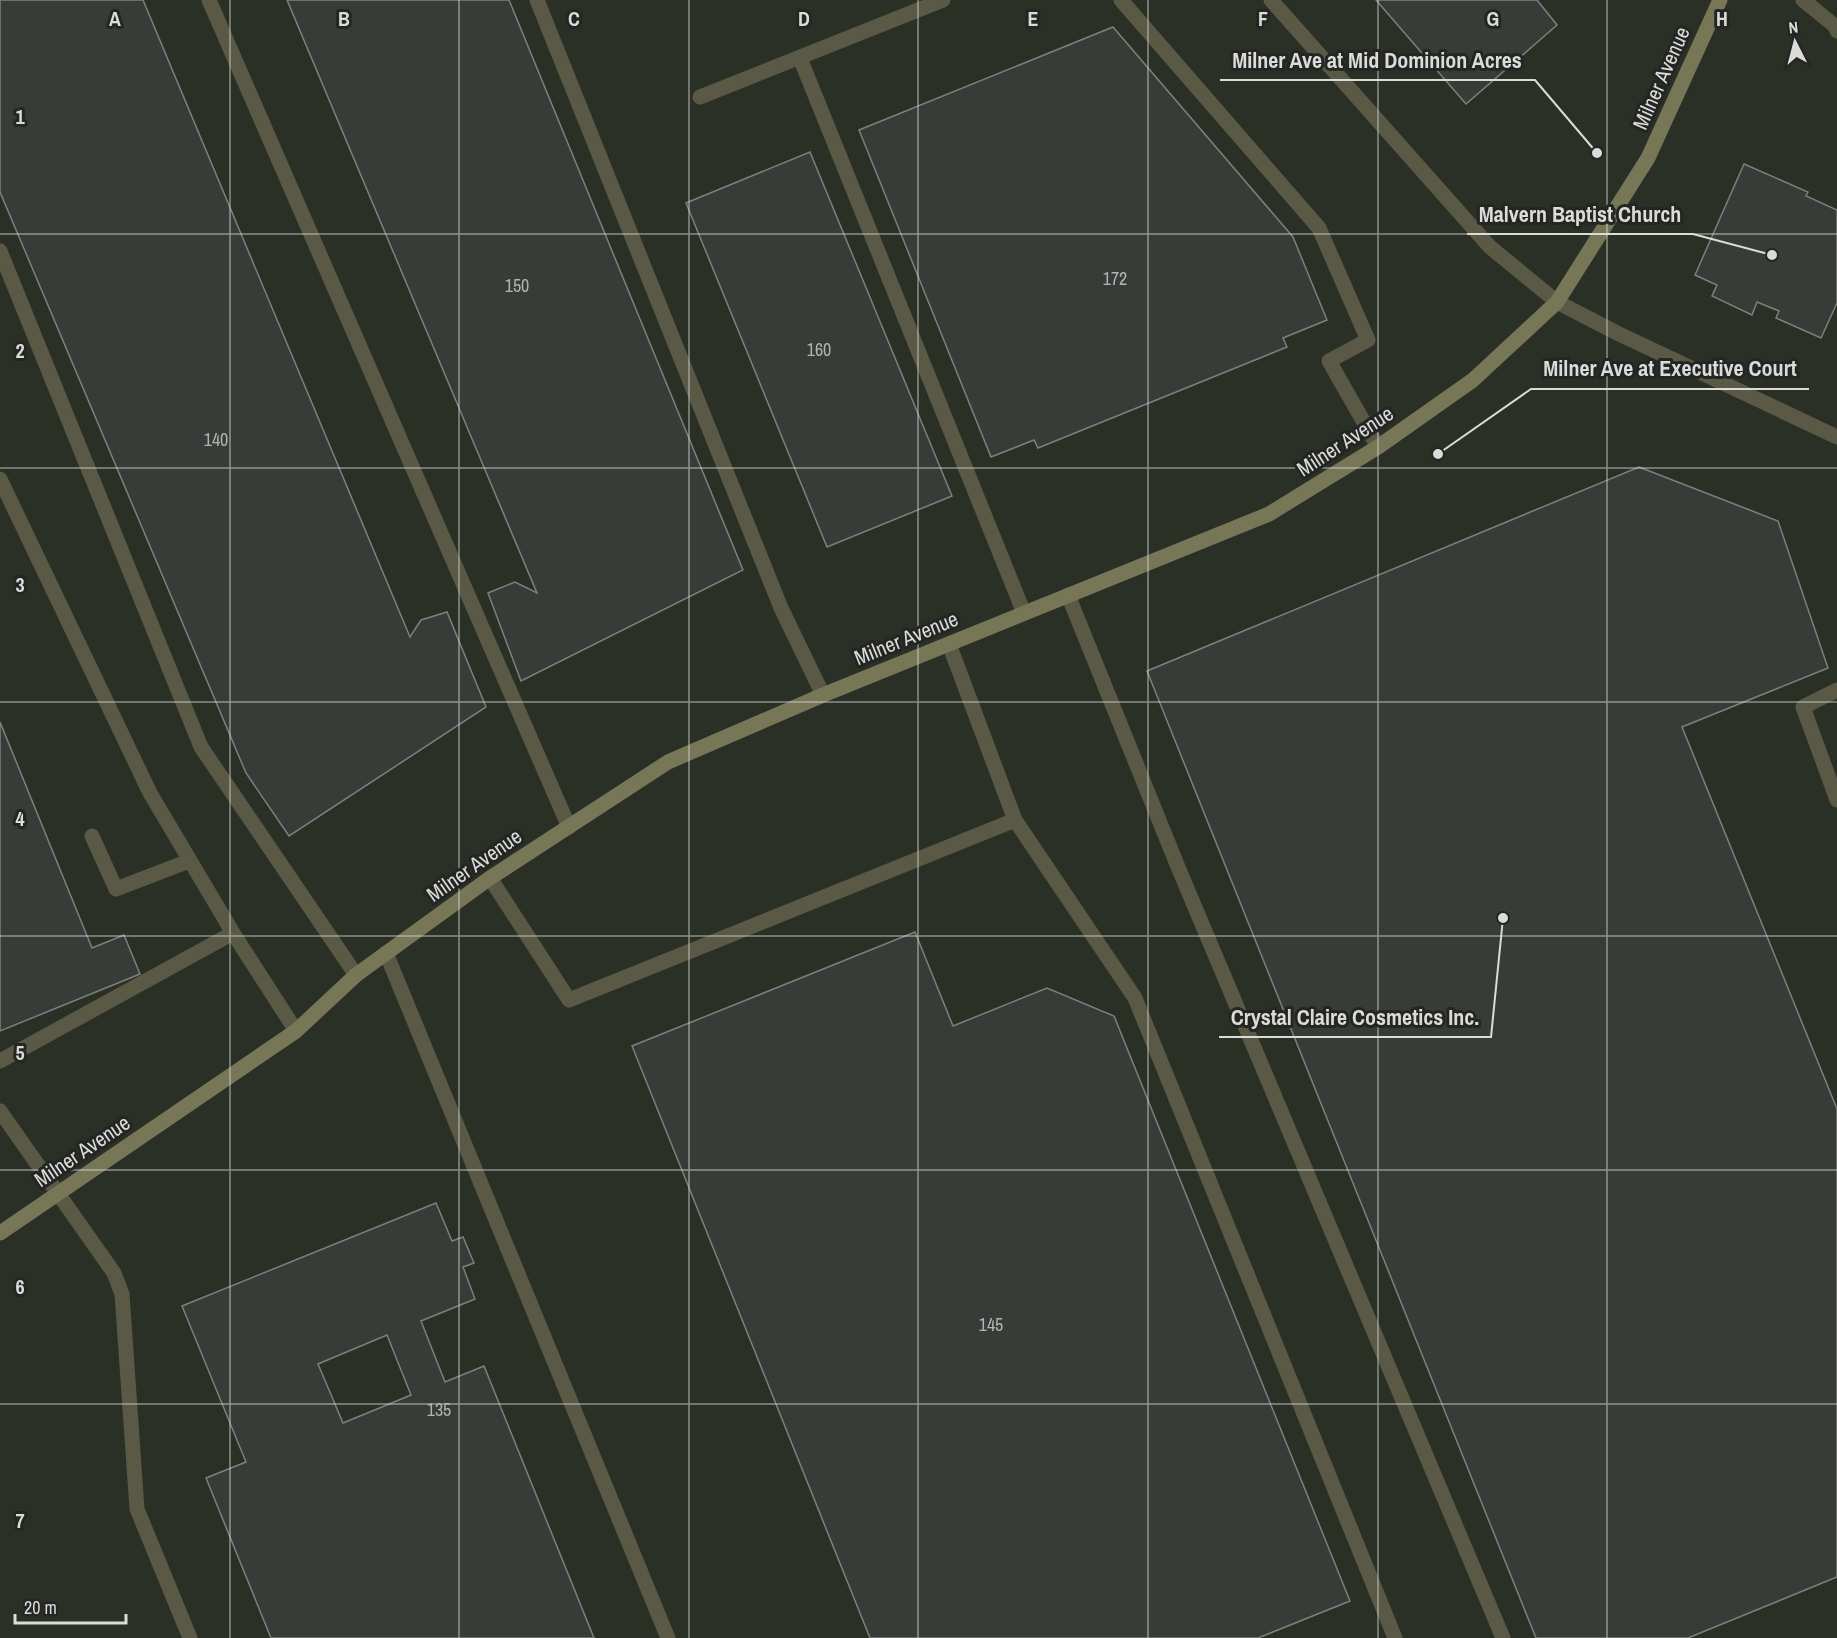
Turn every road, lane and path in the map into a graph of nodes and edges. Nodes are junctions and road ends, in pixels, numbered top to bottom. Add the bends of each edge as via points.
1 (210, 0) edge
2 (537, 0) edge
3 (942, 0) edge
4 (1121, 0) edge
5 (1271, 0) edge
6 (1720, 0) edge
7 (1803, 0) edge
8 (1837, 31) edge
9 (800, 58) junction
10 (700, 97) dead end
11 (0, 251) edge
12 (1557, 302) junction
13 (1837, 437) edge
14 (1378, 447) junction
15 (0, 479) edge
16 (1068, 595) junction
17 (1024, 613) junction
18 (949, 644) junction
19 (1837, 690) edge
20 (823, 695) junction
21 (1837, 800) edge
22 (1015, 820) junction
23 (569, 827) junction
24 (92, 836) dead end
25 (189, 861) junction
26 (489, 878) junction
27 (233, 933) junction
28 (386, 953) junction
29 (356, 975) junction
30 (297, 1031) junction
31 (0, 1061) edge
32 (0, 1111) edge
33 (58, 1193) junction
34 (0, 1233) edge
35 (190, 1638) edge
36 (668, 1638) edge
37 (1395, 1638) edge
38 (1503, 1638) edge

1 - 23 street
2 - 20 street via 781,608
3 - 9 street
4 - 14 street via 1319,228 1368,339 1329,361
5 - 12 street via 1490,247
6 - 12 main road, Milner Avenue via 1648,158
7 - 8 street
9 - 10 street
9 - 17 street
11 - 29 street via 201,747
12 - 13 street
12 - 14 main road, Milner Avenue via 1473,380
14 - 16 main road, Milner Avenue via 1269,514
15 - 25 street via 150,793
16 - 17 main road, Milner Avenue
16 - 38 street via 1178,867
17 - 18 main road, Milner Avenue
18 - 20 main road, Milner Avenue
18 - 22 street
19 - 21 street via 1803,707
20 - 23 main road, Milner Avenue via 669,762
22 - 26 street via 569,1000
22 - 37 street via 1135,998
23 - 26 main road, Milner Avenue
24 - 25 street via 116,890
25 - 27 street
26 - 28 main road, Milner Avenue
27 - 30 street
27 - 31 street
28 - 29 main road, Milner Avenue
28 - 36 street
29 - 30 main road, Milner Avenue
30 - 33 main road, Milner Avenue
32 - 33 street
33 - 34 main road, Milner Avenue
33 - 35 street via 114,1273 122,1294 137,1509

